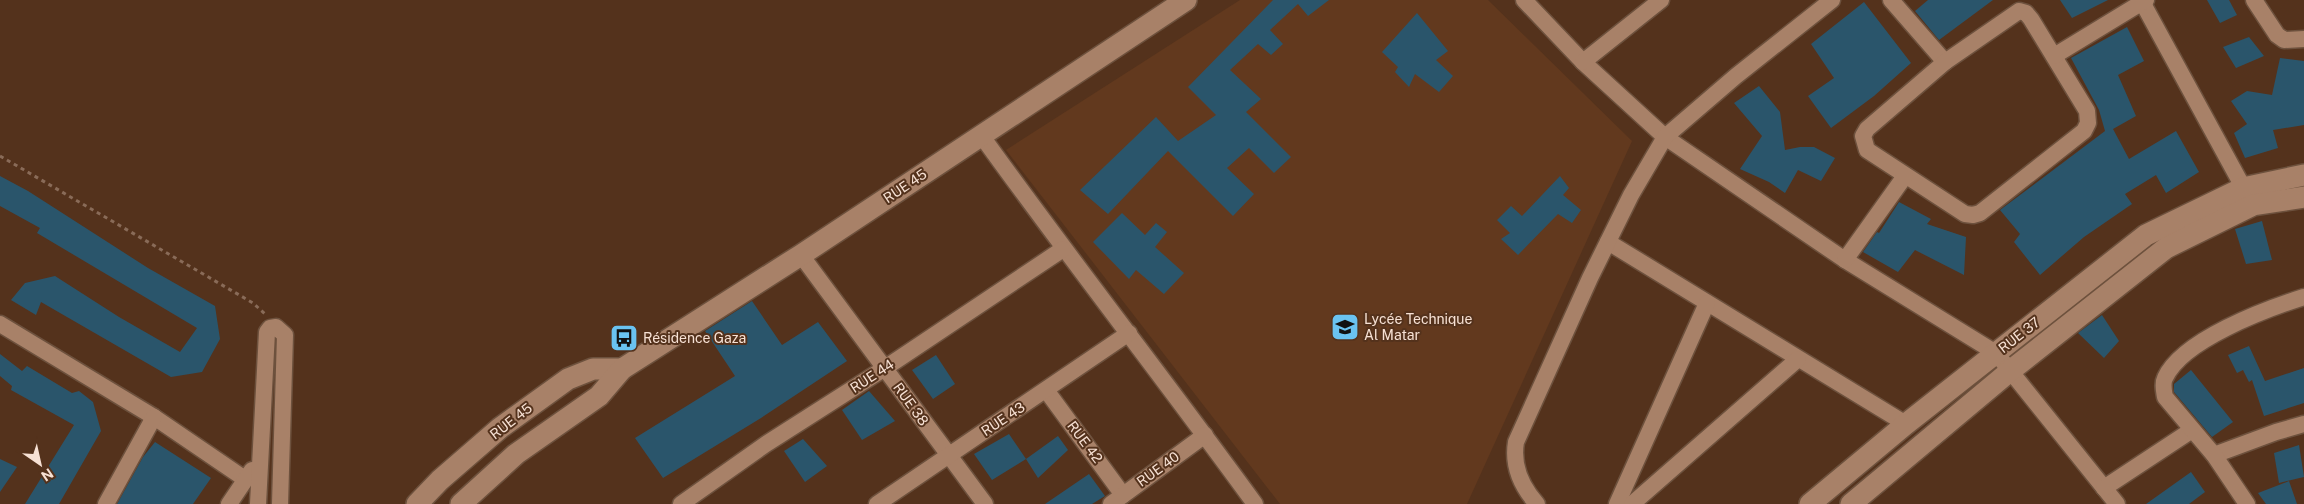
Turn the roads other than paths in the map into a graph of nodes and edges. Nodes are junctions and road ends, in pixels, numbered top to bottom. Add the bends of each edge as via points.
1 (1186, 0) edge
2 (1524, 0) edge
3 (1661, 0) edge
4 (1832, 0) edge
5 (1891, 0) edge
6 (2254, 0) edge
7 (2143, 1) edge
8 (2304, 39) edge
9 (2054, 56) junction
10 (1583, 62) junction
11 (1945, 62) junction
12 (981, 135) junction
13 (1665, 137) junction
14 (2304, 175) edge
15 (1905, 176) junction
16 (2248, 196) junction
17 (2304, 197) edge
18 (1608, 242) junction
19 (1062, 249) junction
20 (801, 255) junction
21 (1846, 260) junction
22 (2304, 297) edge
23 (1707, 303) junction
24 (0, 324) edge
25 (1129, 333) junction
26 (1996, 354) junction
27 (1798, 359) junction
28 (885, 368) junction
29 (622, 370) junction
30 (2010, 371) junction
31 (1046, 390) junction
32 (154, 417) junction
33 (1906, 424) junction
34 (2304, 424) edge
35 (2192, 430) junction
36 (1205, 435) junction
37 (282, 447) junction
38 (259, 455) junction
39 (2214, 455) junction
40 (949, 456) junction
41 (245, 479) junction
42 (2104, 488) junction
43 (1117, 499) edge
44 (106, 504) edge
45 (229, 504) edge
46 (258, 504) edge
47 (280, 504) edge
48 (417, 504) edge
49 (461, 504) edge
50 (681, 504) edge
51 (877, 504) edge
52 (985, 504) edge
53 (1255, 504) edge
54 (1537, 504) edge
55 (1617, 504) edge
56 (1632, 504) edge
57 (1810, 504) edge
58 (1851, 504) edge
59 (2117, 504) edge
60 (2247, 504) edge

1 - 12 street, RUE 45
2 - 10 street
3 - 10 street
4 - 13 street
5 - 11 street
6 - 8 street via 2277,35 2284,40
7 - 9 street
7 - 16 street
9 - 11 street via 2031,19 2019,11
9 - 15 street via 2087,111 2088,123 2084,131 1980,213 1973,215 1965,214
10 - 13 street
11 - 15 street via 1867,129 1863,136 1867,150
12 - 19 street
12 - 20 street, RUE 45
13 - 18 street
13 - 21 street
14 - 16 street
15 - 21 street
16 - 17 street
16 - 26 street, RUE 37 via 2146,235
16 - 30 street, RUE 37 via 2166,248
18 - 23 street
18 - 54 street via 1516,442 1514,456 1517,469
19 - 25 street
19 - 28 street, RUE 44
20 - 28 street, RUE 38
20 - 29 street, RUE 45
21 - 26 street
22 - 35 street via 2218,330 2183,356 2171,370 2165,379 2165,397
23 - 27 street
23 - 55 street
24 - 32 street
25 - 31 street, RUE 43
25 - 36 street
26 - 30 street
26 - 33 street, RUE 37
27 - 33 street
27 - 56 street
28 - 40 street, RUE 38
28 - 50 street, RUE 44 via 766,444
29 - 48 street, RUE 45 via 593,369 568,379 500,428
29 - 49 street, RUE 45 via 599,396 516,454
30 - 42 street
30 - 58 street, RUE 37
31 - 40 street, RUE 43
31 - 43 street, RUE 42
32 - 41 street
32 - 44 street
33 - 57 street, RUE 37
34 - 39 street
35 - 39 street
35 - 42 street
36 - 43 street, RUE 40
36 - 53 street
37 - 38 street
37 - 38 street via 285,336 276,327 267,332
37 - 47 street
38 - 41 street
38 - 46 street
39 - 60 street
40 - 51 street, RUE 43
40 - 52 street, RUE 38
41 - 45 street
42 - 59 street

